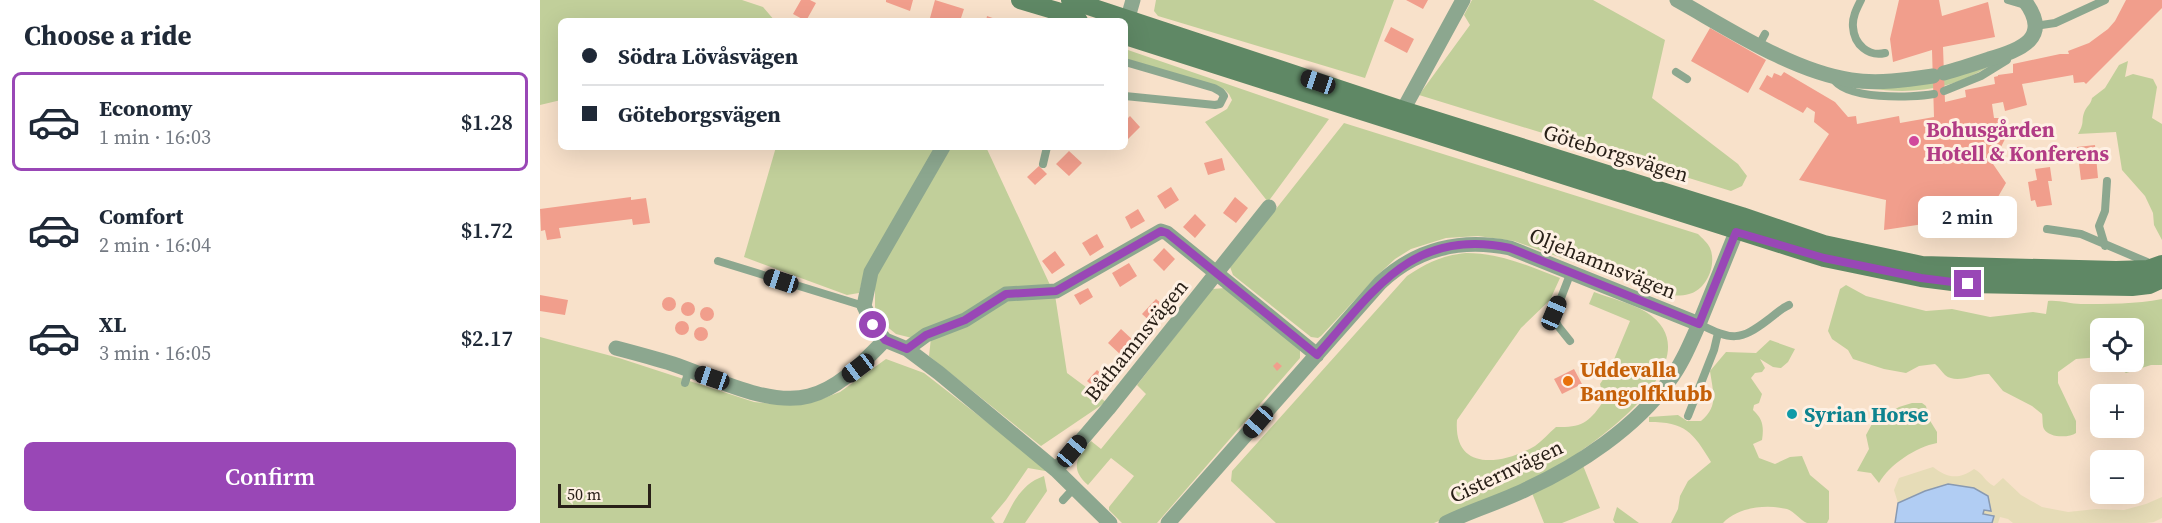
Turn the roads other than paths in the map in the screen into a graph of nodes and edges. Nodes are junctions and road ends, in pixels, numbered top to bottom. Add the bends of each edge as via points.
1 (1020, 0) edge
2 (1070, 0) edge
3 (1133, 0) edge
4 (1463, 0) edge
5 (1861, 0) edge
6 (2008, 0) edge
7 (2105, 0) edge
8 (1678, 3) edge
9 (2027, 3) edge
10 (2093, 3) edge
11 (1072, 18) edge
12 (1108, 18) edge
13 (1124, 18) edge
14 (1128, 26) edge
15 (1128, 26) edge
16 (2035, 26) junction
17 (1885, 53) dead end
18 (2006, 54) junction
19 (1128, 63) edge
20 (1676, 72) dead end
21 (1832, 76) junction
22 (1687, 79) dead end
23 (1944, 91) dead end
24 (1934, 94) dead end
25 (1128, 96) edge
26 (1403, 110) junction
27 (942, 150) edge
28 (1046, 150) edge
29 (1043, 164) dead end
30 (2107, 181) dead end
31 (1269, 207) dead end
32 (1739, 224) junction
33 (2047, 229) dead end
34 (2105, 246) junction
35 (718, 261) dead end
36 (2157, 271) edge
37 (1217, 272) junction
38 (1571, 272) junction
39 (1788, 305) dead end
40 (864, 306) junction
41 (1699, 324) junction
42 (1718, 333) junction
43 (885, 340) junction
44 (1570, 341) dead end
45 (616, 348) dead end
46 (907, 349) junction
47 (1317, 355) junction
48 (1688, 416) dead end
49 (1056, 470) junction
50 (1074, 488) junction
51 (1063, 500) dead end
52 (1110, 523) edge
53 (1168, 523) edge
54 (1446, 523) edge

1 - 11 main road
2 - 12 main road, Göteborgsvägen
3 - 13 street
4 - 26 street
5 - 17 lane via 1850,27 1864,50 1876,55
6 - 9 lane
7 - 10 lane
8 - 21 street via 1762,39 1808,69
9 - 16 street
10 - 16 lane via 2045,26
14 - 26 main road, Göteborgsvägen
15 - 32 main road, Göteborgsvägen
16 - 18 street via 2026,45
18 - 21 street via 1938,75 1887,81
18 - 23 lane via 2007,60 1992,71
19 - 25 lane via 1214,88 1224,96 1215,105
20 - 22 lane
21 - 24 lane via 1840,86 1864,93 1899,97
26 - 32 main road, Göteborgsvägen
27 - 40 street via 871,272
28 - 29 lane
30 - 34 lane via 2106,211 2099,226
31 - 37 street, Båthamnsvägen
32 - 36 main road, Göteborgsvägen via 1922,265
32 - 41 street
33 - 34 lane via 2082,234
34 - 36 lane via 2133,255
35 - 40 lane
37 - 46 street via 1161,231 1056,291 1006,294 965,320 926,335
37 - 47 street
37 - 49 street, Båthamnsvägen
38 - 41 street, Oljehamnsvägen
38 - 44 lane via 1554,313 1556,323
38 - 47 street, Oljehamnsvägen via 1494,244 1434,250 1384,279
39 - 42 lane via 1735,338
40 - 43 street
41 - 42 lane
41 - 54 street, Cisternvägen via 1670,381 1619,432 1530,488
42 - 48 lane
43 - 45 street via 847,376 796,399 769,397 687,376 671,360
43 - 46 street
46 - 49 street
47 - 53 street, Oljehamnsvägen
49 - 50 street
50 - 51 lane
50 - 52 street

